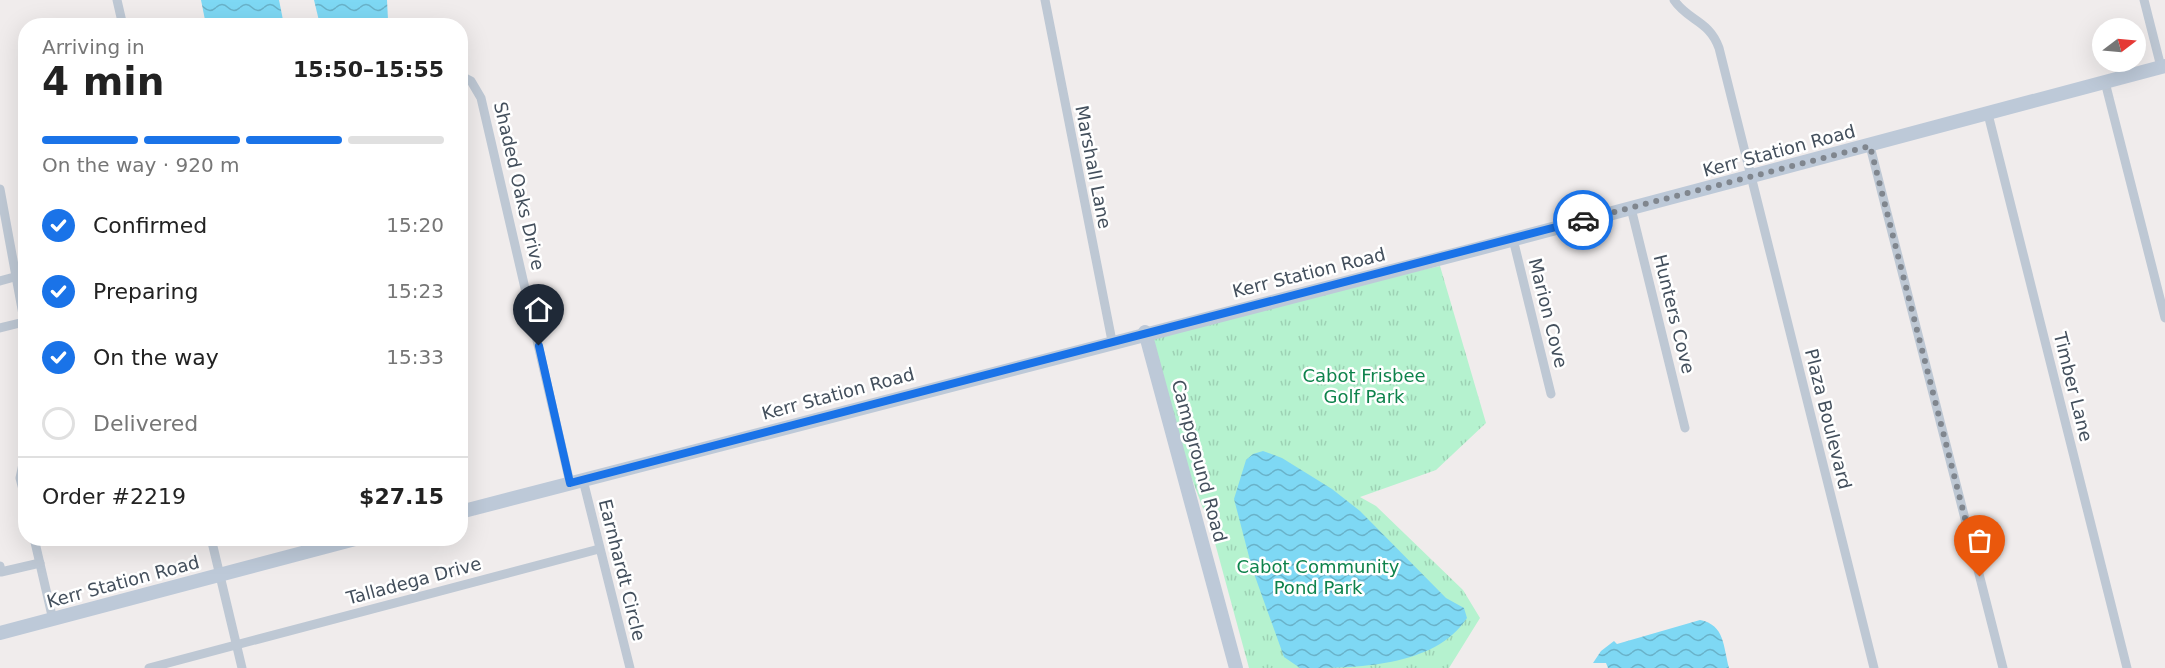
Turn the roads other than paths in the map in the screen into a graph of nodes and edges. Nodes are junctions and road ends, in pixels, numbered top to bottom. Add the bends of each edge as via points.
1 (117, 0) edge
2 (1045, 0) edge
3 (1674, 0) edge
4 (2144, 0) edge
5 (121, 18) edge
6 (2163, 67) edge
7 (468, 80) edge
8 (2105, 82) junction
9 (1988, 114) junction
10 (1870, 146) junction
11 (1750, 177) junction
12 (0, 189) edge
13 (1631, 208) junction
14 (1513, 239) junction
15 (18, 276) joint
16 (0, 281) edge
17 (2165, 318) edge
18 (18, 327) edge
19 (0, 328) edge
20 (1145, 332) junction
21 (1112, 341) junction
22 (1551, 394) dead end
23 (1685, 428) dead end
24 (576, 481) junction
25 (468, 510) edge
26 (36, 546) edge
27 (213, 546) edge
28 (329, 546) edge
29 (599, 549) junction
30 (40, 563) junction
31 (0, 566) edge
32 (219, 575) junction
33 (53, 620) junction
34 (0, 633) edge
35 (236, 645) junction
36 (149, 668) edge
37 (242, 668) edge
38 (630, 668) edge
39 (1236, 668) edge
40 (1874, 668) edge
41 (2002, 668) edge
42 (2127, 668) edge

1 - 5 street
2 - 21 street, Marshall Lane
3 - 11 street, Plaza Boulevard via 1714,36
4 - 6 street
6 - 8 street, Kerr Station Road
7 - 24 street, Shaded Oaks Drive via 482,98
8 - 9 street, Kerr Station Road
8 - 17 street
9 - 10 street, Kerr Station Road
9 - 42 street, Timber Lane
10 - 11 street, Kerr Station Road
10 - 41 street
11 - 13 street, Kerr Station Road
11 - 40 street, Plaza Boulevard
12 - 15 street
13 - 14 street, Kerr Station Road
13 - 23 street, Hunters Cove
14 - 20 street, Kerr Station Road
14 - 22 street, Marion Cove
15 - 16 street
18 - 19 street
20 - 21 street, Kerr Station Road
20 - 39 street, Campground Road
21 - 24 street, Kerr Station Road
24 - 25 street, Kerr Station Road
24 - 29 street, Earnhardt Circle
26 - 30 street
27 - 32 street
28 - 32 street, Kerr Station Road
29 - 35 street, Talladega Drive
29 - 38 street, Earnhardt Circle
30 - 31 street via 1,572
30 - 33 street
32 - 33 street, Kerr Station Road
32 - 35 street
33 - 34 street, Kerr Station Road
35 - 36 street, Talladega Drive
35 - 37 street

